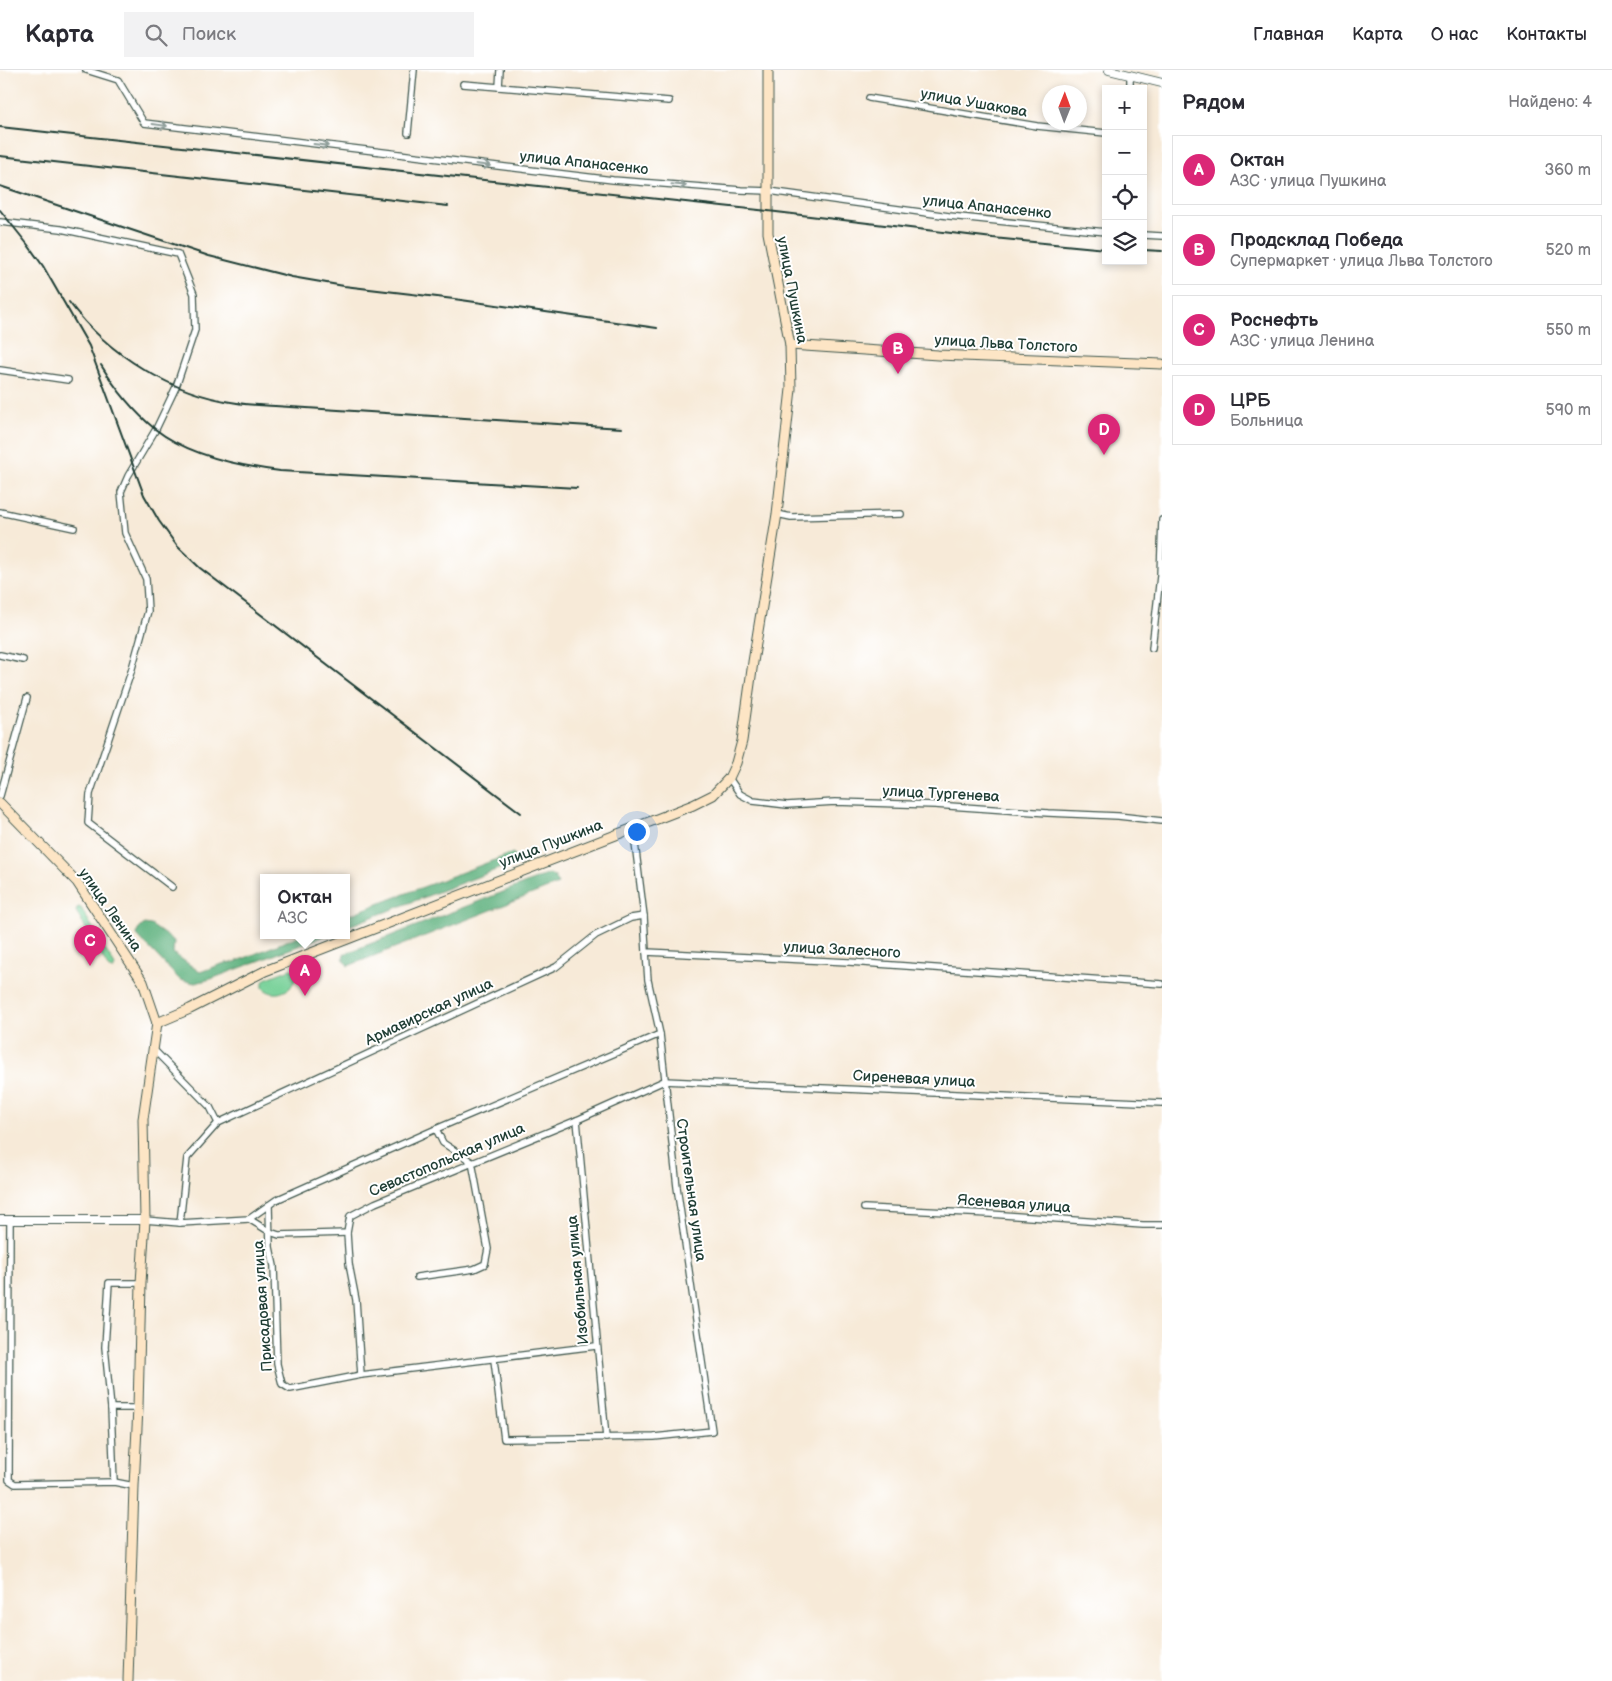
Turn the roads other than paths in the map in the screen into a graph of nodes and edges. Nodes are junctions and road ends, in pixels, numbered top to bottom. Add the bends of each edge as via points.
1 (86, 70) edge
2 (414, 70) edge
3 (500, 70) edge
4 (768, 70) edge
5 (1109, 70) edge
6 (1119, 71) edge
7 (1130, 76) junction
8 (1162, 83) edge
9 (463, 84) dead end
10 (1130, 85) edge
11 (499, 87) junction
12 (869, 98) dead end
13 (669, 101) dead end
14 (408, 133) dead end
15 (1102, 133) edge
16 (769, 191) junction
17 (0, 222) edge
18 (1102, 232) edge
19 (1147, 234) edge
20 (1162, 236) edge
21 (790, 345) junction
22 (1162, 364) edge
23 (0, 370) edge
24 (68, 380) dead end
25 (0, 512) edge
26 (777, 514) junction
27 (901, 514) dead end
28 (1162, 520) edge
29 (74, 528) dead end
30 (1152, 648) dead end
31 (0, 655) edge
32 (23, 660) dead end
33 (27, 698) dead end
34 (728, 778) junction
35 (0, 796) edge
36 (0, 804) edge
37 (1162, 821) edge
38 (633, 827) junction
39 (172, 887) dead end
40 (644, 916) junction
41 (350, 937) edge
42 (345, 939) edge
43 (646, 952) junction
44 (1162, 984) edge
45 (158, 1023) junction
46 (660, 1034) junction
47 (154, 1051) junction
48 (664, 1081) junction
49 (1162, 1103) edge
50 (577, 1120) junction
51 (218, 1123) junction
52 (436, 1129) junction
53 (472, 1162) junction
54 (268, 1205) junction
55 (864, 1208) dead end
56 (249, 1219) junction
57 (0, 1220) edge
58 (10, 1220) junction
59 (145, 1220) junction
60 (180, 1223) junction
61 (1162, 1225) edge
62 (270, 1232) junction
63 (347, 1233) junction
64 (417, 1277) dead end
65 (140, 1283) junction
66 (596, 1346) junction
67 (494, 1360) junction
68 (361, 1375) junction
69 (111, 1408) junction
70 (138, 1408) junction
71 (606, 1438) junction
72 (114, 1482) junction
73 (134, 1486) junction
74 (128, 1681) edge

1 -> 16 street, улица Апанасенко via 118,80 144,123 613,180
2 - 14 street
3 - 11 street
4 - 16 main road, улица Пушкина
5 - 6 street
6 - 7 street
7 - 8 street
7 - 10 street
9 - 11 street
11 - 13 street
12 - 15 street, улица Ушакова via 1037,126
16 - 18 street, улица Апанасенко via 949,216
16 - 21 main road, улица Пушкина via 768,233
17 - 39 street via 60,229 178,254 194,294 195,330 176,387 121,492 125,533 146,579 148,610 90,794 88,823
19 - 20 street
21 - 22 main road, улица Льва Толстого
21 - 26 main road, улица Пушкина via 791,389
23 - 24 street
25 - 29 street
26 - 27 street via 791,517
26 - 34 main road, улица Пушкина via 742,741
28 - 30 street
31 - 32 street
33 - 35 street
34 - 37 street, улица Тургенева via 740,794 753,801 787,806 835,802 935,805
34 - 38 main road, улица Пушкина via 713,795 700,802
36 - 45 main road, улица Ленина via 77,882 143,982
38 - 40 street
38 - 41 main road, улица Пушкина
40 - 43 street
40 - 51 street, Армавирская улица via 596,934 556,966
42 - 45 main road, улица Пушкина via 265,970
43 - 44 street, улица Залесного via 848,962
43 - 46 street, Строительная улица via 648,980
45 - 47 main road
46 - 48 street, Строительная улица
46 - 52 street
47 - 51 street via 210,1107
47 - 59 main road via 143,1120
48 - 49 street, Сиреневая улица
48 - 50 street, Севастопольская улица
48 - 71 street, Строительная улица via 712,1431
50 - 53 street, Севастопольская улица
50 - 66 street, Изобильная улица
51 - 60 street, Армавирская улица via 187,1158
52 - 53 street via 443,1143
52 - 54 street
53 - 63 street, Севастопольская улица via 350,1216
53 - 64 street via 488,1249 485,1264 474,1269
54 - 56 street
54 - 62 street, Присадовая улица
55 - 61 street, Ясеневая улица
56 - 60 street
56 - 62 street
57 - 58 street
58 - 59 street
58 - 72 street via 9,1480 15,1484
59 - 60 street
59 - 65 main road
62 - 63 street
62 - 68 street, Присадовая улица via 277,1364 282,1384 290,1389
63 - 68 street
65 - 69 street via 109,1283 105,1347
65 - 70 main road
66 - 67 street, Присадовая улица
66 - 71 street, Изобильная улица
67 - 68 street, Присадовая улица
67 - 71 street via 504,1439
69 - 70 street
69 - 72 street
70 - 73 main road
72 - 73 street
73 - 74 main road

